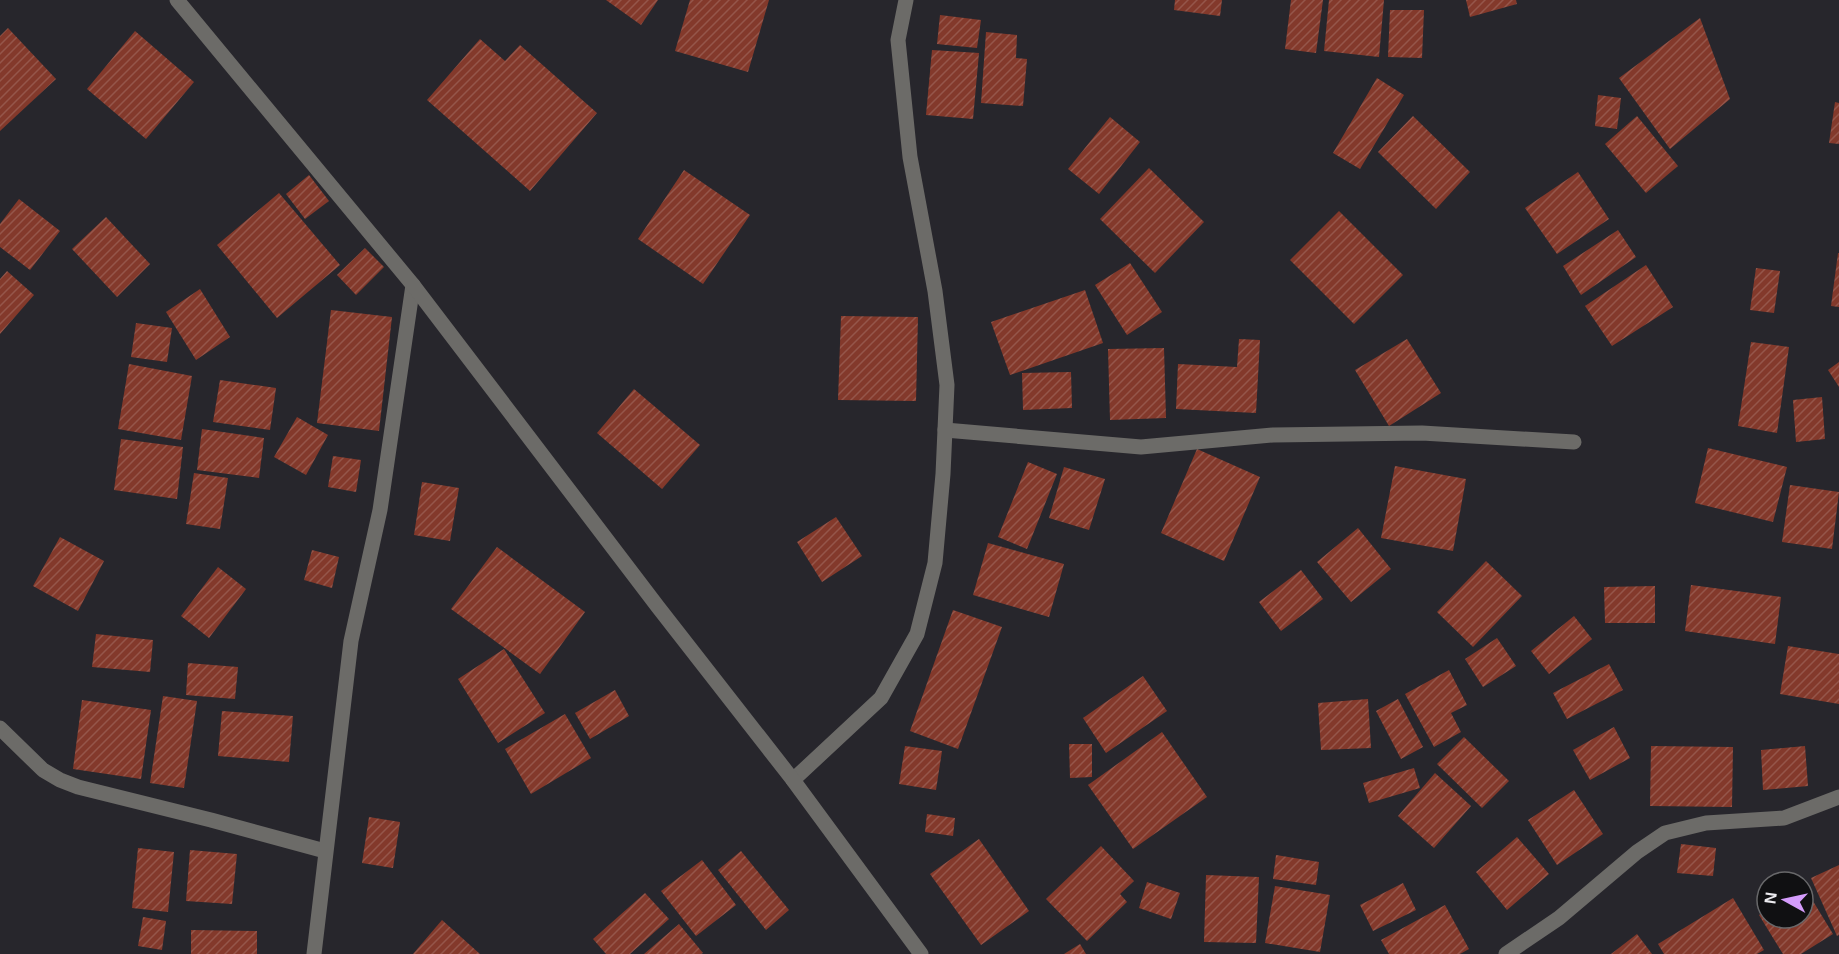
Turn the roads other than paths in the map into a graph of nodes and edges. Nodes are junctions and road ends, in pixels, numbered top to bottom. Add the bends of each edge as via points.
1 (177, 0) edge
2 (906, 0) edge
3 (413, 285) junction
4 (945, 430) junction
5 (1574, 442) dead end
6 (0, 728) edge
7 (793, 780) junction
8 (1839, 797) edge
9 (326, 851) junction
10 (314, 954) edge
11 (921, 954) edge
12 (1506, 954) edge

1 - 3 street
2 - 4 street via 898,40 910,156 935,291 945,373
3 - 7 street
3 - 9 street via 380,510 351,641
4 - 5 street via 1141,447 1274,435 1422,433
4 - 7 street via 935,563 917,634 881,698
6 - 9 street via 43,770 78,787
7 - 11 street
8 - 12 street via 1784,818 1706,823 1665,833 1559,918
9 - 10 street

